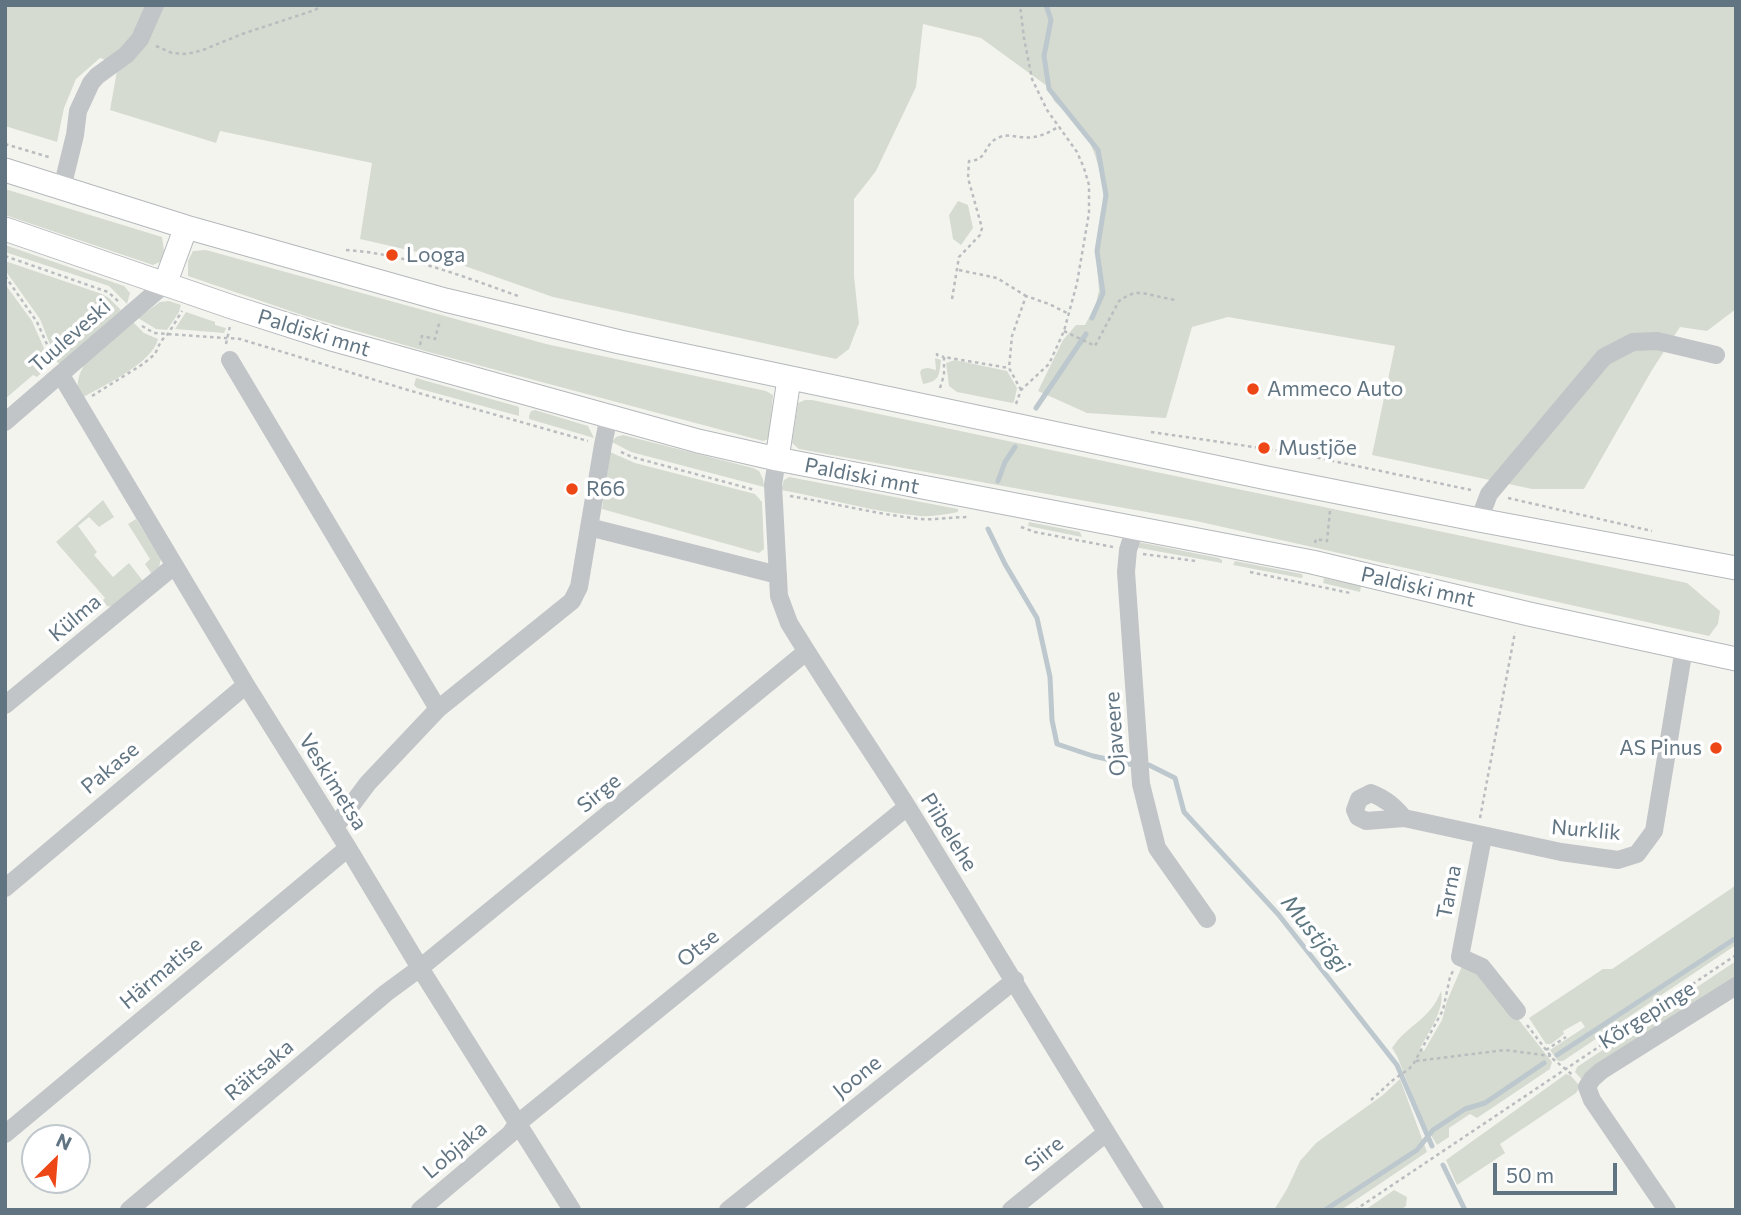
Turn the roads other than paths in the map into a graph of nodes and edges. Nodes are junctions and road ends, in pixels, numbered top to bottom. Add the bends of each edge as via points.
1 (155, 5) edge
2 (5, 170) edge
3 (62, 188) junction
4 (186, 227) junction
5 (5, 229) edge
6 (165, 284) junction
7 (1716, 355) dead end
8 (230, 360) dead end
9 (61, 375) junction
10 (789, 379) junction
11 (609, 416) junction
12 (5, 422) edge
13 (777, 459) junction
14 (1479, 520) junction
15 (589, 527) junction
16 (1131, 539) junction
17 (174, 566) junction
18 (1736, 568) edge
19 (778, 575) junction
20 (1684, 648) junction
21 (806, 652) junction
22 (1736, 659) edge
23 (246, 685) junction
24 (5, 705) edge
25 (438, 709) junction
26 (907, 807) junction
27 (1404, 818) dead end
28 (335, 827) junction
29 (1480, 836) junction
30 (348, 848) junction
31 (5, 888) edge
32 (1207, 919) dead end
33 (420, 968) junction
34 (1014, 981) junction
35 (1736, 986) edge
36 (1517, 1011) road end
37 (517, 1124) junction
38 (5, 1133) edge
39 (1106, 1133) junction
40 (129, 1210) edge
41 (420, 1210) edge
42 (572, 1210) edge
43 (728, 1210) edge
44 (1011, 1210) edge
45 (1155, 1210) edge
46 (1667, 1210) edge

1 - 3 street via 140,39 91,83 78,111
2 - 3 main road
3 - 4 main road
4 - 6 main road
4 - 10 main road via 453,302
5 - 6 main road, Paldiski mnt
6 - 9 street, Tuuleveski
6 - 11 main road, Paldiski mnt via 335,340
7 - 14 street via 1657,341 1633,342 1604,357 1489,494
8 - 25 street
9 - 12 street, Tuuleveski
9 - 17 street, Veskimetsa
10 - 13 main road
10 - 14 main road
11 - 13 main road, Paldiski mnt
11 - 15 street
13 - 16 main road, Paldiski mnt
13 - 19 street, Piibelehe via 773,485
14 - 18 main road
15 - 19 street
15 - 25 street via 579,587 572,601
16 - 20 main road, Paldiski mnt via 1312,562
16 - 32 street, Ojaveere via 1126,572 1141,784 1157,848
17 - 23 street, Veskimetsa
17 - 24 street, Külma
19 - 21 street, Piibelehe via 779,596
20 - 22 main road, Paldiski mnt
20 - 29 street, Nurklik via 1654,831 1637,854 1618,860
21 - 26 street, Piibelehe
21 - 33 street, Sirge
23 - 28 street, Veskimetsa
23 - 31 street, Pakase
25 - 28 street via 368,783
26 - 34 street, Piibelehe
26 - 37 street, Otse
27 - 29 street, Nurklik
28 - 30 street, Veskimetsa
29 - 36 street, Tarna via 1460,957 1482,967
30 - 33 street, Veskimetsa
30 - 38 street, Härmatise
33 - 37 street, Veskimetsa
33 - 40 street, Räitsaka
34 - 39 street, Piibelehe
34 - 43 street, Joone
35 - 46 street, Kõrgepinge via 1601,1071 1587,1087
37 - 41 street, Lobjaka
37 - 42 street, Veskimetsa
39 - 44 street, Siire
39 - 45 street, Piibelehe

